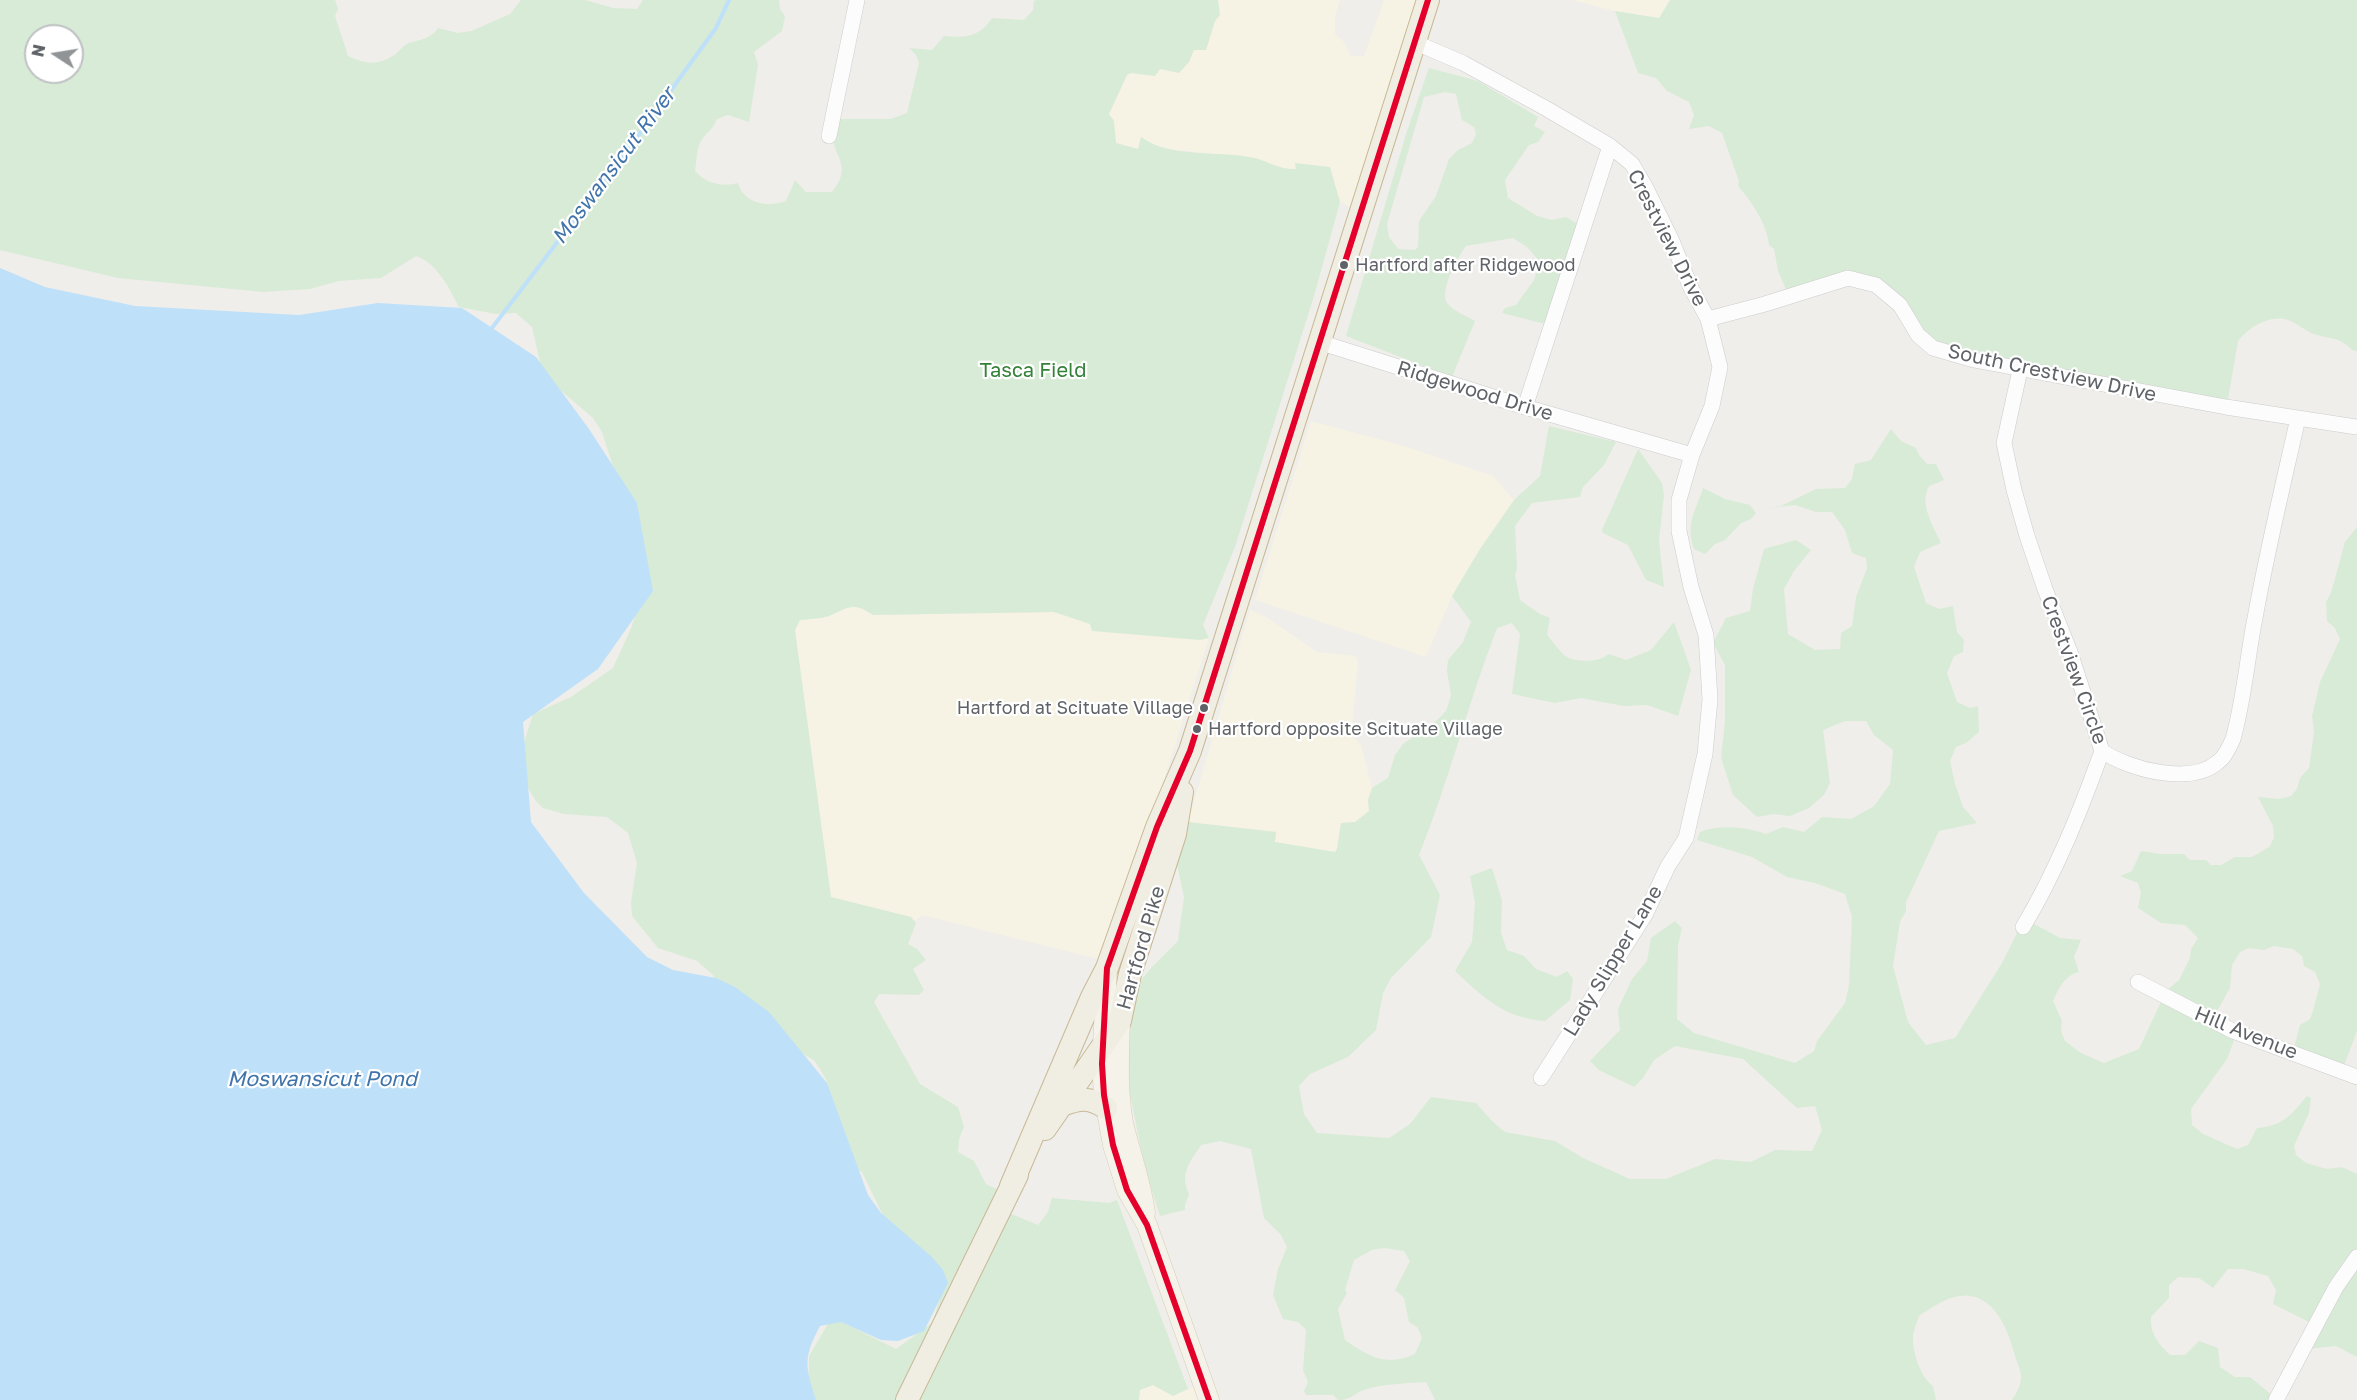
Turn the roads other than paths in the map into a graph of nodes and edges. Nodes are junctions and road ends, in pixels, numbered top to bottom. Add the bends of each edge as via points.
1 (857, 0) edge
2 (1428, 0) edge
3 (1414, 42) junction
4 (829, 136) dead end
5 (1610, 146) junction
6 (1708, 319) junction
7 (1319, 342) junction
8 (2020, 370) junction
9 (1525, 407) junction
10 (2298, 418) junction
11 (2357, 427) edge
12 (1692, 455) junction
13 (1190, 751) junction
14 (2102, 751) junction
15 (2023, 927) dead end
16 (1107, 968) junction
17 (2138, 982) dead end
18 (1120, 1021) junction
19 (1103, 1046) junction
20 (2357, 1077) edge
21 (1541, 1078) dead end
22 (1062, 1105) junction
23 (1106, 1108) junction
24 (1011, 1186) junction
25 (1147, 1226) junction
26 (2357, 1257) edge
27 (907, 1400) edge
28 (1209, 1400) edge
29 (2276, 1400) edge

1 - 4 street
2 - 3 highway, Hartford Pike
3 - 5 street, Crestview Drive via 1463,63
3 - 7 highway, Hartford Pike
5 - 6 street, Crestview Drive via 1632,164 1646,188
5 - 9 street
6 - 8 street, South Crestview Drive via 1848,278 1876,285 1900,305 1918,334 1933,348
6 - 12 street, Crestview Drive via 1720,367 1712,406
7 - 9 street, Ridgewood Drive
7 - 13 highway, Hartford Pike
8 - 10 street, South Crestview Drive
8 - 14 street, Crestview Circle via 2004,443 2014,490
9 - 12 street, Ridgewood Drive
10 - 11 street, South Crestview Drive
10 - 14 street, Crestview Circle via 2232,743 2218,762 2202,770 2178,774 2142,770
12 - 21 street, Lady Slipper Lane via 1679,500 1679,531 1706,635 1710,699 1705,754 1686,838 1645,915
13 - 16 highway, Hartford Pike via 1157,827
13 - 18 highway, Hartford Pike via 1174,834 1130,974
14 - 15 street via 2063,850
16 - 19 main road
16 - 24 highway, Hartford Pike
17 - 20 street, Hill Avenue via 2233,1031
18 - 19 highway, Hartford Pike
18 - 25 main road via 1120,1101 1142,1188
19 - 22 highway, Hartford Pike
19 - 23 main road
22 - 23 highway via 1088,1099
22 - 24 highway, Hartford Pike
23 - 25 main road via 1127,1190
24 - 27 highway, Hartford Pike
25 - 28 main road
26 - 29 street via 2336,1287

